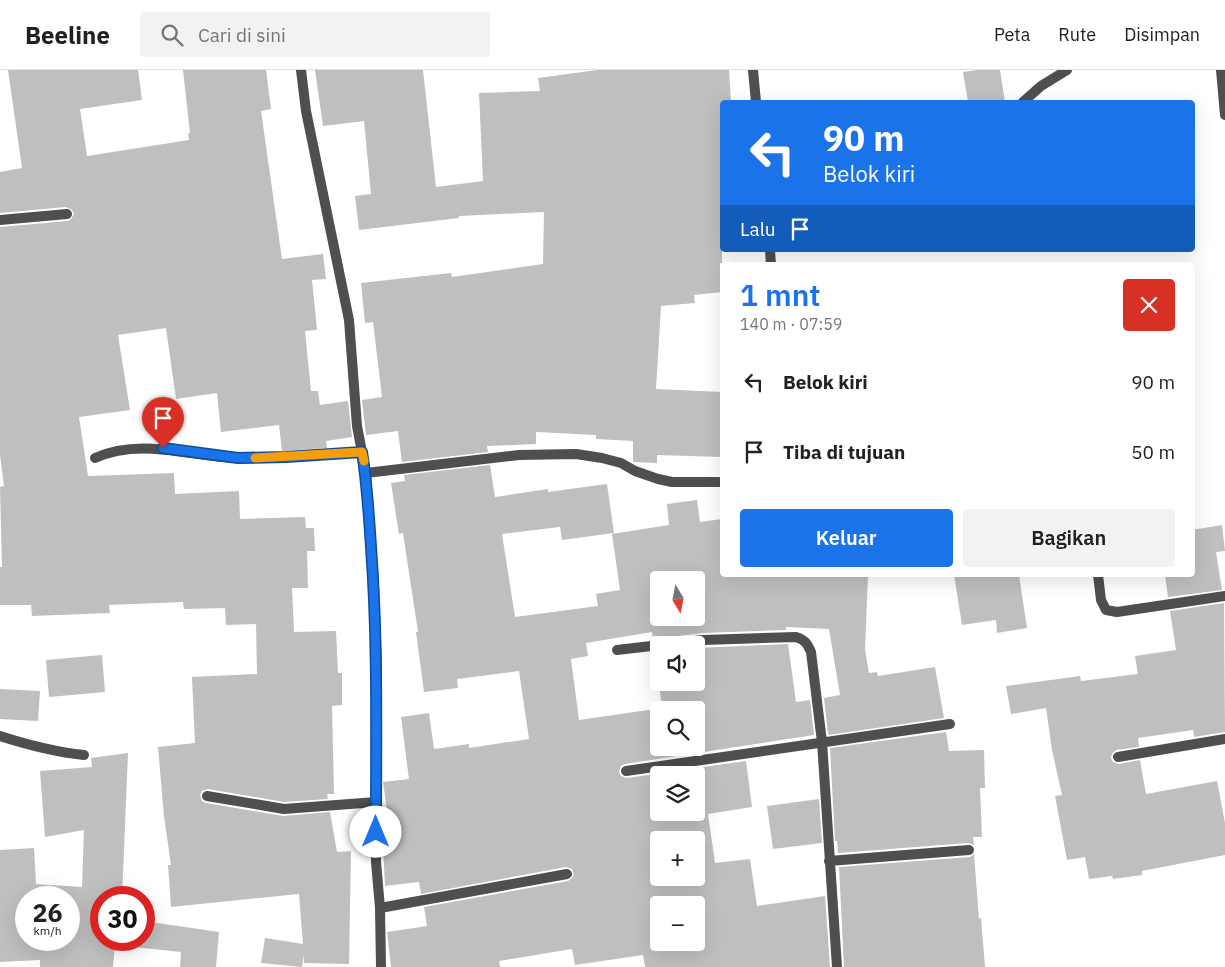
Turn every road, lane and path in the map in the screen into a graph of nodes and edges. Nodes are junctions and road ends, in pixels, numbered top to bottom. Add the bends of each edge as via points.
1 (301, 70) edge
2 (753, 70) edge
3 (1067, 70) edge
4 (1221, 70) edge
5 (756, 100) edge
6 (1025, 100) edge
7 (1225, 116) edge
8 (67, 214) dead end
9 (0, 220) edge
10 (362, 452) junction
11 (95, 458) dead end
12 (366, 473) junction
13 (720, 482) edge
14 (1098, 577) edge
15 (1225, 596) edge
16 (617, 650) dead end
17 (950, 724) dead end
18 (0, 736) edge
19 (1225, 739) edge
20 (822, 742) junction
21 (84, 755) dead end
22 (1118, 757) dead end
23 (626, 771) dead end
24 (208, 796) dead end
25 (376, 802) junction
26 (969, 850) dead end
27 (829, 861) junction
28 (567, 874) dead end
29 (380, 908) junction
30 (381, 967) edge
31 (837, 967) edge

1 - 10 street via 306,111 349,320
2 - 5 street
3 - 6 street
4 - 7 street
8 - 9 street
10 - 11 street via 238,458 163,448 120,449
10 - 12 street
12 - 13 street via 519,455 576,454 622,463 635,471 672,482
12 - 25 street via 374,588
14 - 15 street via 1101,600 1106,610 1117,612
16 - 20 street via 703,640 804,639 811,652
17 - 20 street
18 - 21 street via 46,750
19 - 22 street
20 - 23 street
20 - 27 street
24 - 25 street via 294,810
25 - 29 street
26 - 27 street
27 - 31 street
28 - 29 street
29 - 30 street

